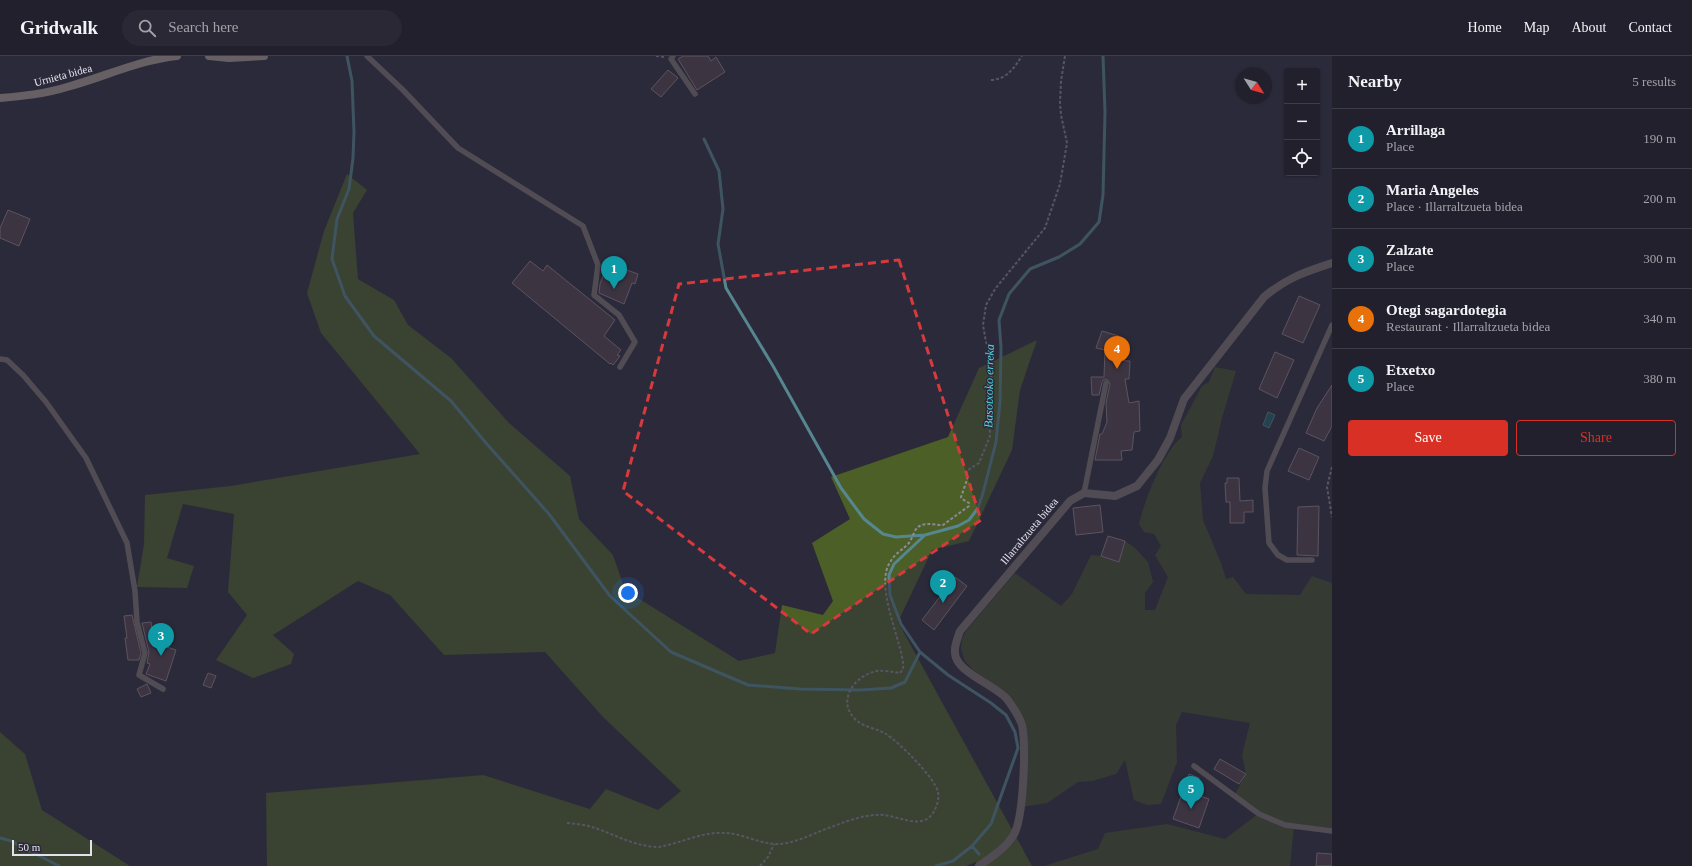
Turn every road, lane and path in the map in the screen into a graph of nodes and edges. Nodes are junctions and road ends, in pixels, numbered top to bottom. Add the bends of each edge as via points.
1 (177, 56) edge
2 (209, 56) edge
3 (264, 56) edge
4 (367, 56) edge
5 (673, 56) edge
6 (1022, 56) edge
7 (1065, 56) edge
8 (991, 80) dead end
9 (694, 94) dead end
10 (0, 98) edge
11 (1332, 263) edge
12 (1332, 325) edge
13 (0, 359) edge
14 (620, 367) dead end
15 (1106, 383) dead end
16 (1332, 467) edge
17 (1084, 493) junction
18 (1332, 517) edge
19 (1312, 560) dead end
20 (163, 689) dead end
21 (1194, 766) dead end
22 (567, 823) dead end
23 (1332, 831) edge
24 (774, 844) junction
25 (760, 866) edge
26 (979, 866) edge

1 - 10 street, Urnieta bidea via 137,64 66,88
2 - 3 street
4 - 14 lane via 458,148 583,226 598,265 594,295 618,315 635,342
5 - 9 lane via 671,59
6 - 8 path via 1004,77
7 - 24 path via 1060,103 1066,143 1060,184 1048,222 995,290 985,311 983,325 993,366 989,391 990,436 978,463 967,473 961,496 969,506 943,525 920,526 908,544 899,550 888,564 885,578 887,598 903,669 900,673 879,671 867,674 852,686 846,698 847,706 855,720 887,734 931,778 938,792 936,806 932,815 924,822 876,814 836,825 801,839
11 - 17 street via 1299,274 1280,284 1264,297 1184,398 1170,438 1158,460 1137,486 1115,496
12 - 19 lane via 1267,471 1265,488 1269,543 1278,555 1287,560
13 - 20 lane via 6,360 23,375 86,458 126,543 135,591 137,622 145,653 139,675
15 - 17 lane
16 - 18 path via 1327,487
17 - 26 street, Illarraltzueta bidea via 1070,500 1053,519 960,631 955,646 956,660 1006,698 1015,710 1022,725 1024,742 1022,807 1019,823 1005,846
21 - 23 lane via 1259,814 1285,825
22 - 24 path via 593,827 649,847 666,846 718,833
24 - 25 path

